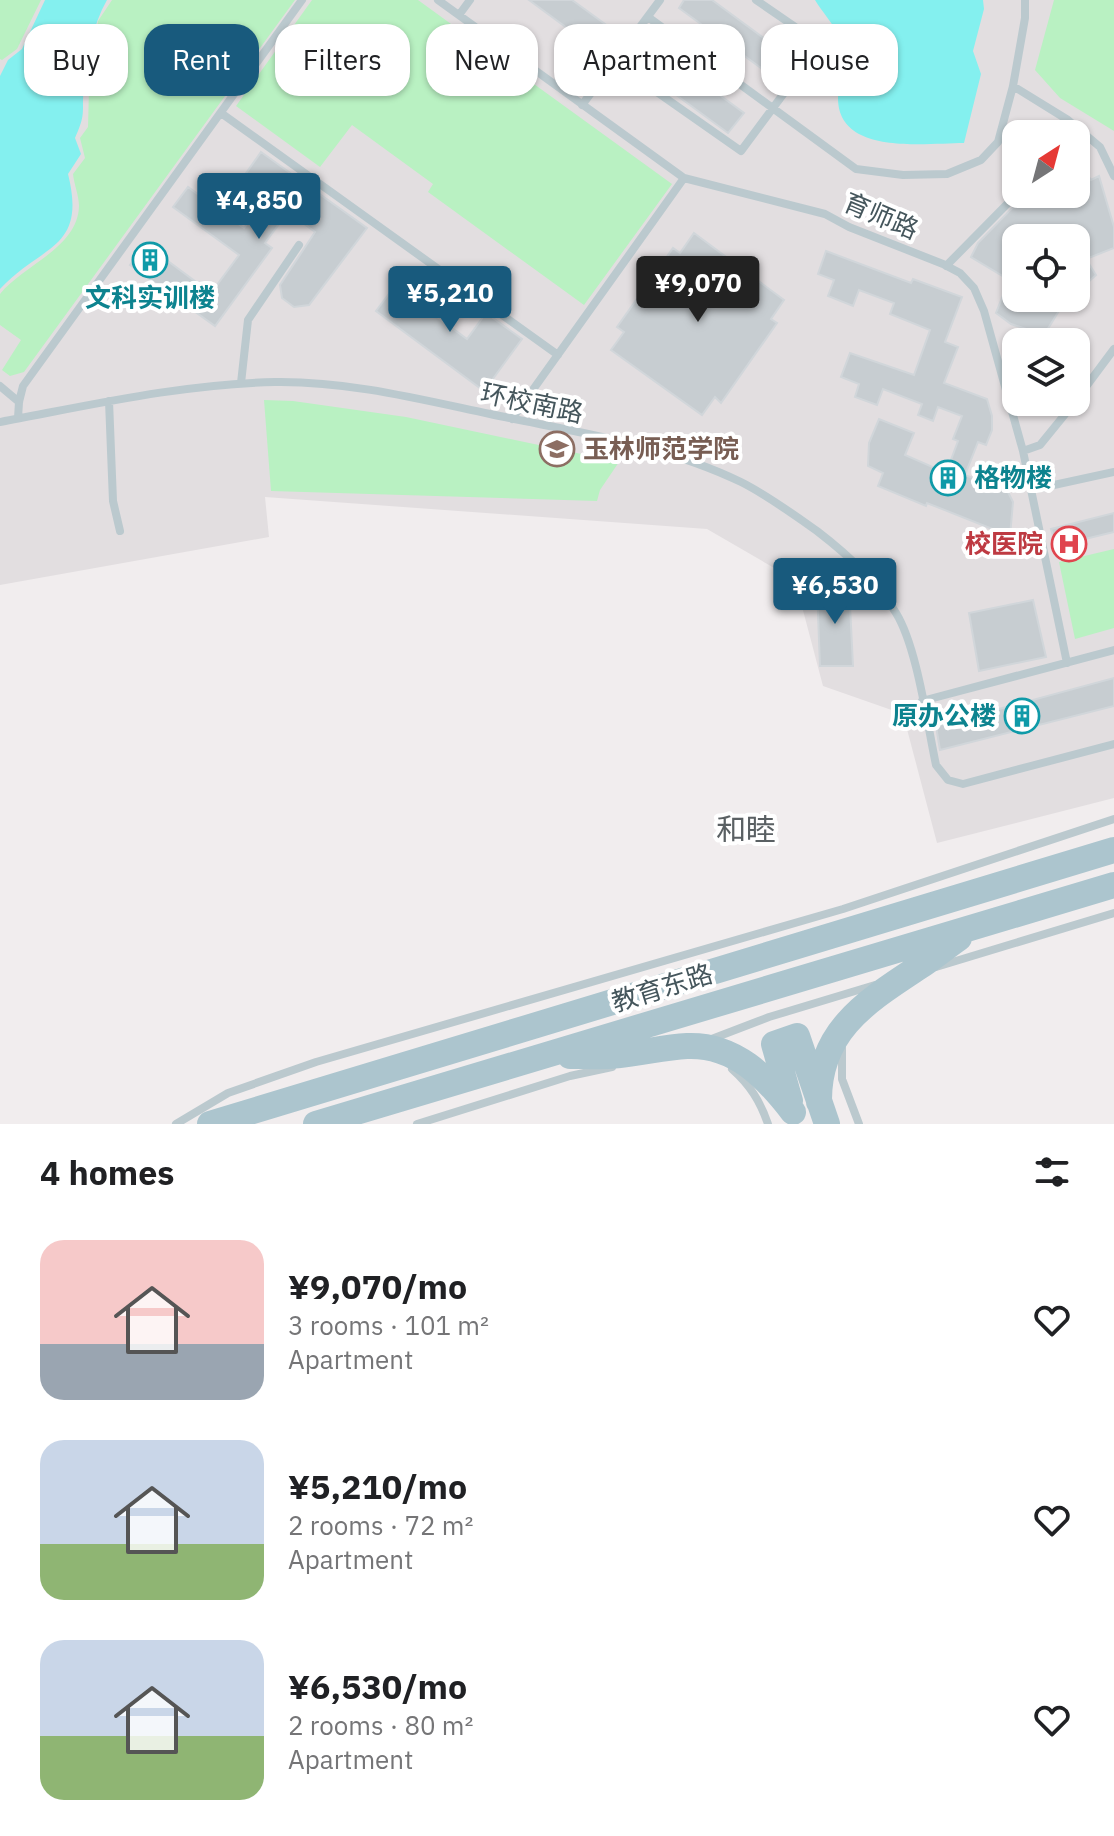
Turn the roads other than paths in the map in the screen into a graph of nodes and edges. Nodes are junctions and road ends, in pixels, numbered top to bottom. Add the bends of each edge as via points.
1 (302, 0) edge
2 (438, 0) edge
3 (470, 0) edge
4 (756, 0) edge
5 (1025, 0) edge
6 (655, 2) edge
7 (459, 15) junction
8 (648, 17) junction
9 (643, 24) edge
10 (1013, 86) junction
11 (589, 96) edge
12 (663, 96) edge
13 (582, 105) junction
14 (772, 106) junction
15 (221, 113) junction
16 (1114, 176) edge
17 (684, 178) junction
18 (1003, 208) edge
19 (299, 245) dead end
20 (946, 266) junction
21 (1114, 349) edge
22 (558, 355) junction
23 (1090, 381) edge
24 (241, 383) junction
25 (0, 386) edge
26 (109, 401) junction
27 (19, 402) junction
28 (1063, 416) edge
29 (18, 418) junction
30 (512, 419) junction
31 (0, 422) edge
32 (1023, 451) junction
33 (1114, 472) edge
34 (1031, 490) junction
35 (120, 531) dead end
36 (1114, 650) edge
37 (1067, 663) junction
38 (922, 701) junction
39 (1114, 744) edge
40 (1114, 819) edge
41 (1114, 850) edge
42 (1114, 885) edge
43 (1114, 913) edge
44 (973, 928) junction
45 (936, 967) junction
46 (908, 974) junction
47 (683, 1050) junction
48 (536, 1057) junction
49 (823, 1113) edge
50 (796, 1118) edge
51 (176, 1124) edge
52 (210, 1124) edge
53 (316, 1124) edge
54 (417, 1124) edge
55 (768, 1124) edge
56 (859, 1124) edge

1 - 15 lane
2 - 7 lane, 育师路
3 - 7 lane
4 - 14 lane via 804,33 811,48 807,62
5 - 10 lane
6 - 8 lane
7 - 13 lane, 育师路
8 - 9 lane
8 - 14 lane
10 - 14 lane via 998,142 981,160 947,174 856,169
10 - 16 lane via 1100,147
11 - 13 lane
12 - 14 lane via 741,151
13 - 17 lane, 育师路
15 - 22 lane
15 - 27 lane via 23,386
17 - 20 lane, 育师路 via 825,214
17 - 22 lane
18 - 20 lane
19 - 24 lane via 248,320
20 - 32 lane, 育师路 via 974,288 984,311
21 - 23 lane
22 - 30 lane
24 - 26 lane, 环校南路
24 - 30 lane, 环校南路 via 356,387
25 - 27 lane
26 - 29 lane, 环校南路
26 - 35 lane via 113,501
27 - 29 lane
28 - 32 lane via 1040,445
29 - 31 lane, 环校南路
30 - 38 lane, 环校南路 via 648,448 711,469 744,483 799,519 834,544 882,591 909,641
32 - 34 lane, 育师路
33 - 34 lane
34 - 37 lane, 育师路
36 - 37 lane
37 - 38 lane
38 - 39 lane, 环校南路 via 936,765 948,780 963,784
40 - 51 lane via 843,909 316,1062 228,1093
41 - 52 main road, 教育东路
42 - 44 main road, 教育东路
43 - 45 lane
44 - 46 main road
44 - 48 main road, 教育东路
45 - 46 lane
45 - 56 lane via 881,996 846,1034 840,1055 842,1079
46 - 47 lane
46 - 49 main road via 863,1004 831,1045 822,1068
47 - 48 main road
47 - 50 main road via 712,1047 733,1054 756,1070
47 - 54 lane via 570,1076
47 - 55 lane via 703,1052 727,1064 747,1082
48 - 53 main road, 教育东路
49 - 50 main road via 797,1036 774,1044

